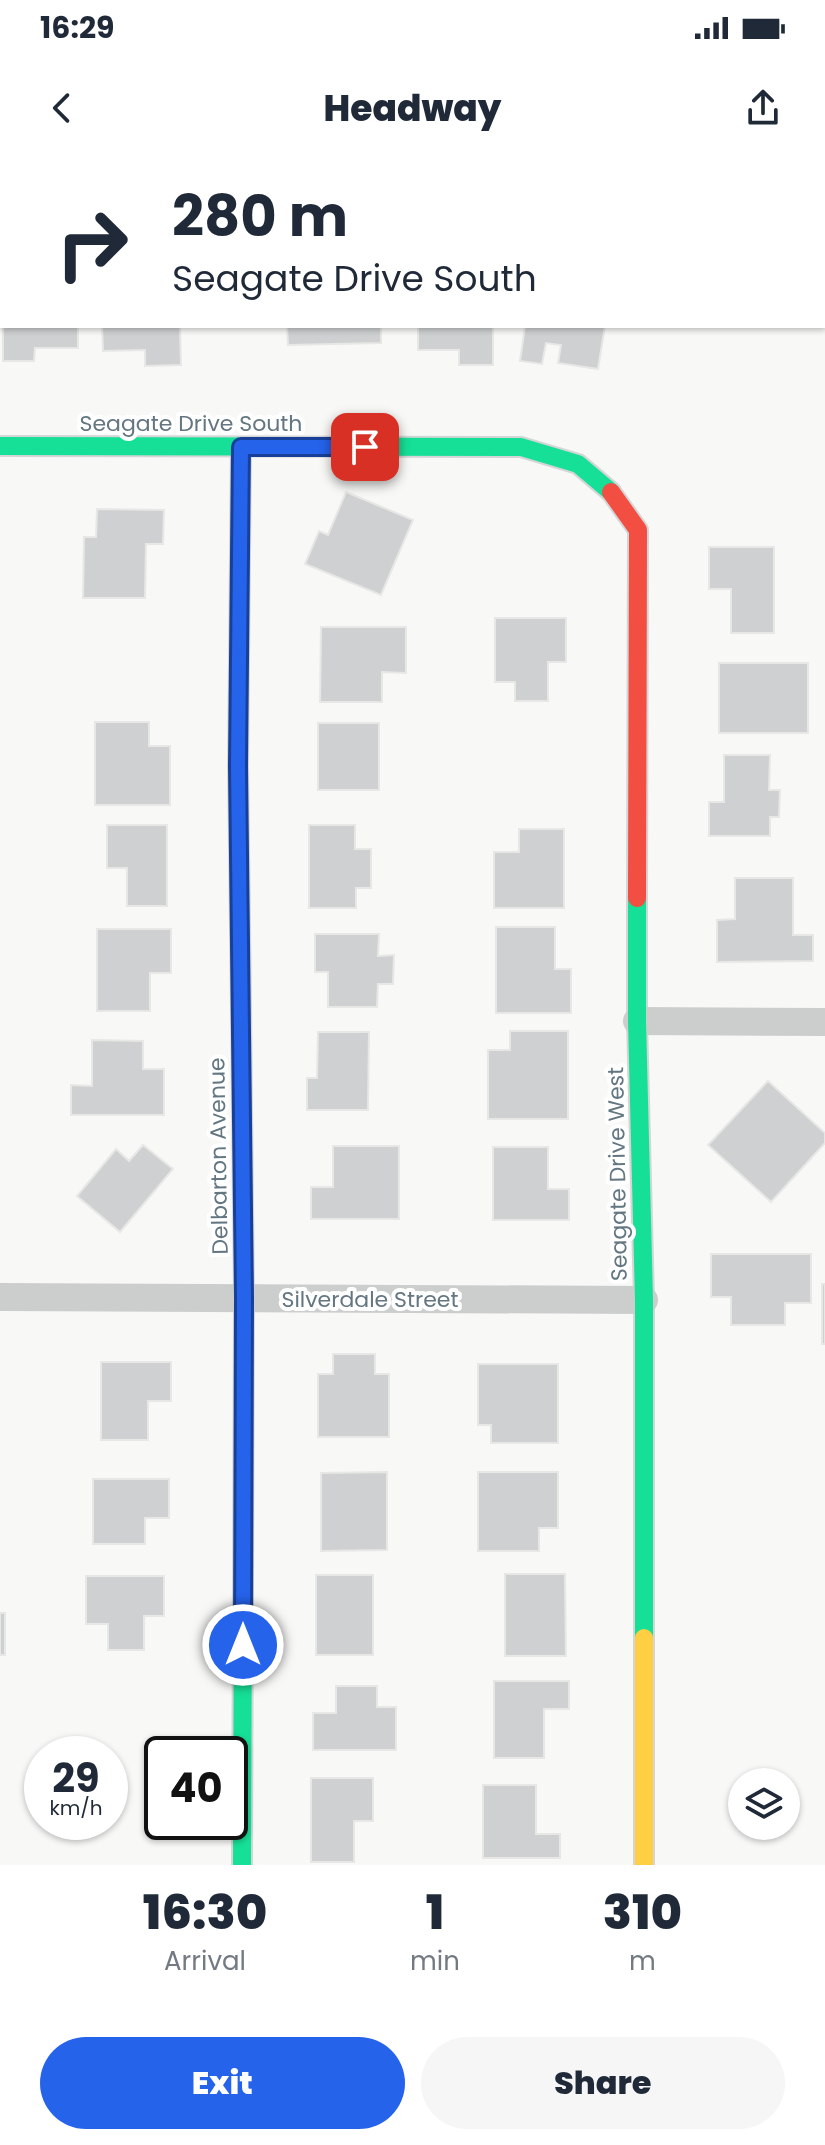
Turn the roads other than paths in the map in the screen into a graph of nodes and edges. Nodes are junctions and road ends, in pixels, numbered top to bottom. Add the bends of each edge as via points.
1 (0, 446) edge
2 (241, 447) junction
3 (609, 490) joint
4 (637, 1021) junction
5 (825, 1022) edge
6 (0, 1297) edge
7 (244, 1298) junction
8 (644, 1300) junction
9 (242, 1865) edge
10 (644, 1865) edge

1 - 2 street, Seagate Drive South
2 - 3 street, Seagate Drive South via 521,447 578,464
2 - 7 street, Delbarton Avenue via 238,766
3 - 4 street, Seagate Drive West via 638,530
4 - 5 street
4 - 8 street, Seagate Drive West
6 - 7 street, Silverdale Street
7 - 8 street, Silverdale Street
7 - 9 street, Delbarton Avenue
8 - 10 street, Seagate Drive West

